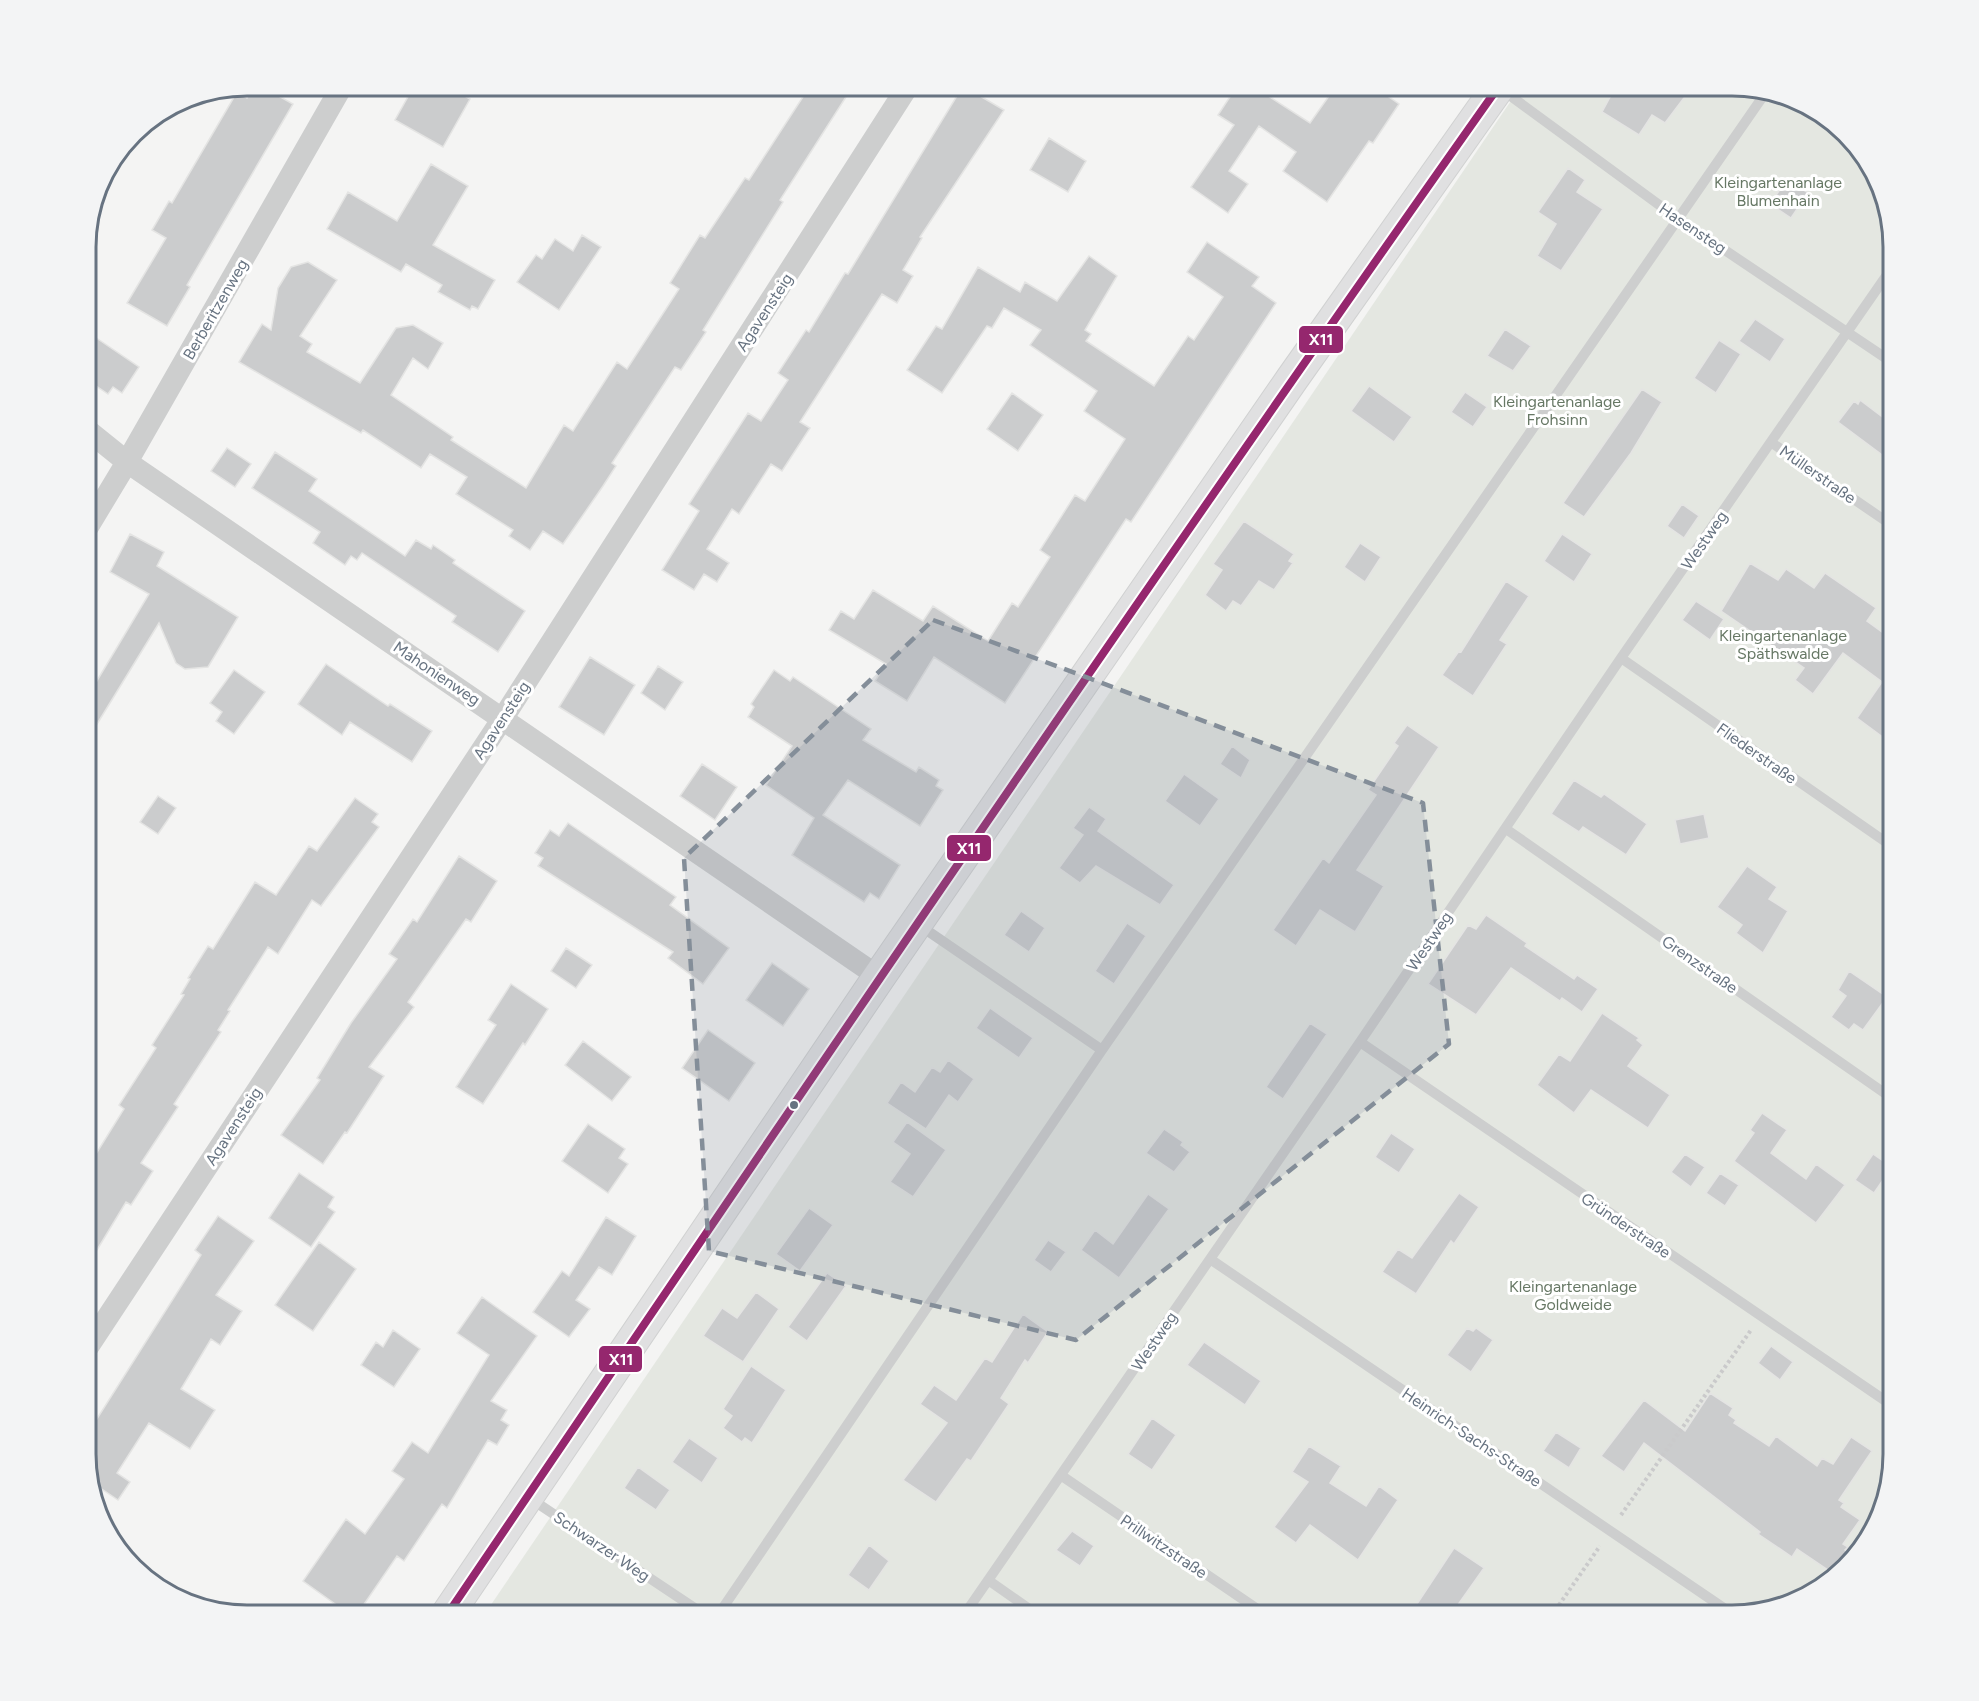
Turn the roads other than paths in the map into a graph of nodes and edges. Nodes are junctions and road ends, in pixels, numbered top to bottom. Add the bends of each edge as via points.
1 (336, 96) edge
2 (902, 96) edge
3 (1491, 96) edge
4 (1512, 96) edge
5 (1761, 99) edge
6 (1677, 218) junction
7 (1883, 281) edge
8 (1848, 332) junction
9 (1883, 356) edge
10 (96, 437) edge
11 (1772, 442) junction
12 (128, 462) junction
13 (96, 514) edge
14 (1883, 519) edge
15 (1621, 658) junction
16 (503, 718) junction
17 (1506, 829) junction
18 (1883, 840) edge
19 (916, 924) junction
20 (879, 977) junction
21 (1360, 1042) junction
22 (1102, 1050) junction
23 (1883, 1092) edge
24 (1210, 1259) junction
25 (96, 1335) edge
26 (1883, 1399) edge
27 (1062, 1476) junction
28 (528, 1497) junction
29 (988, 1580) junction
30 (454, 1605) edge
31 (689, 1605) edge
32 (725, 1605) edge
33 (971, 1605) edge
34 (1023, 1605) edge
35 (1250, 1605) edge
36 (1719, 1605) edge

1 - 12 street, Berberitzenweg
2 - 16 street, Agavensteig
3 - 19 street
4 - 6 lane, Hasensteg
5 - 6 lane
6 - 8 lane, Hasensteg
6 - 22 lane
7 - 8 lane, Westweg
8 - 9 lane, Hasensteg
8 - 11 lane, Westweg
10 - 12 street, Mahonienweg
11 - 14 lane, Müllerstraße
11 - 15 lane, Westweg
12 - 13 street, Berberitzenweg
12 - 16 street, Mahonienweg
15 - 17 lane, Westweg
15 - 18 lane, Fliederstraße
16 - 20 street, Mahonienweg
16 - 25 street, Agavensteig
17 - 21 lane, Westweg
17 - 23 lane, Grenzstraße
19 - 20 street
19 - 22 lane
20 - 28 street
21 - 24 lane, Westweg
21 - 26 lane, Gründerstraße
22 - 32 lane
24 - 27 lane, Westweg
24 - 36 lane, Heinrich-Sachs-Straße
27 - 29 lane, Westweg
27 - 35 lane, Prillwitzstraße
28 - 30 street
28 - 31 lane, Schwarzer Weg
29 - 33 lane, Westweg
29 - 34 lane

